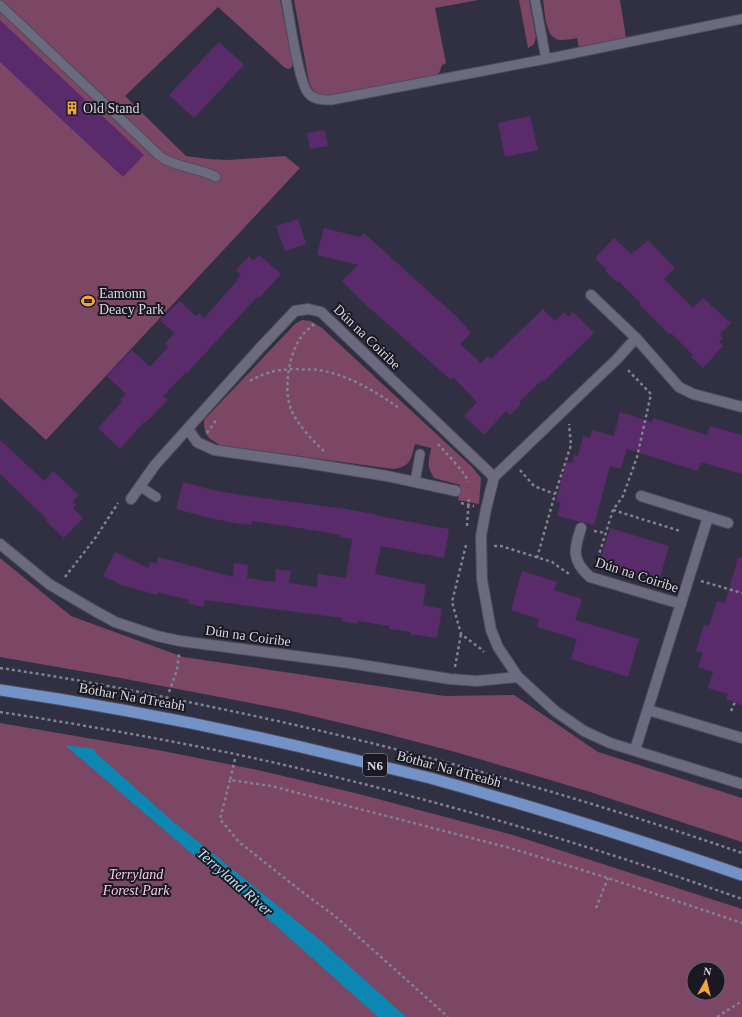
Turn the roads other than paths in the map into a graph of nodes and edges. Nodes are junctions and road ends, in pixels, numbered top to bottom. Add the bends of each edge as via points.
1 (286, 0) edge
2 (535, 0) edge
3 (0, 5) edge
4 (742, 19) edge
5 (546, 59) junction
6 (216, 177) dead end
7 (591, 295) dead end
8 (636, 338) junction
9 (742, 407) edge
10 (188, 429) junction
11 (420, 454) dead end
12 (494, 477) junction
13 (415, 482) junction
14 (141, 487) junction
15 (456, 491) road end
16 (641, 496) dead end
17 (156, 497) dead end
18 (131, 499) road end
19 (708, 517) junction
20 (728, 523) dead end
21 (580, 528) dead end
22 (0, 544) edge
23 (681, 604) junction
24 (518, 677) junction
25 (0, 690) edge
26 (648, 710) junction
27 (742, 738) edge
28 (635, 750) junction
29 (742, 784) edge
30 (742, 875) edge

1 - 5 lane via 301,78 308,92 317,99 349,97
2 - 5 lane
3 - 6 lane via 161,157
4 - 5 lane
7 - 8 street
8 - 9 street via 679,387 693,394
8 - 12 street
10 - 12 street, Dún na Coiribe via 295,311 308,309 321,312
10 - 13 street via 197,442 214,450 336,467
10 - 14 street, Dún na Coiribe via 155,465
11 - 13 lane
12 - 24 street via 481,536 482,580 491,630 498,647
13 - 15 street
14 - 17 lane
14 - 18 street, Dún na Coiribe
16 - 19 street
19 - 20 street
19 - 23 street, Dún na Coiribe
21 - 23 street, Dún na Coiribe via 575,557 580,568 590,577
22 - 24 street, Dún na Coiribe via 56,589 115,622 157,636 455,679 477,681
23 - 26 street, Dún na Coiribe
24 - 28 street via 555,712 584,731 610,743
25 - 30 highway, Bóthar Na dTreabh / N6 via 168,718 312,749 526,806 636,839
26 - 27 street
26 - 28 street, Dún na Coiribe
28 - 29 street

